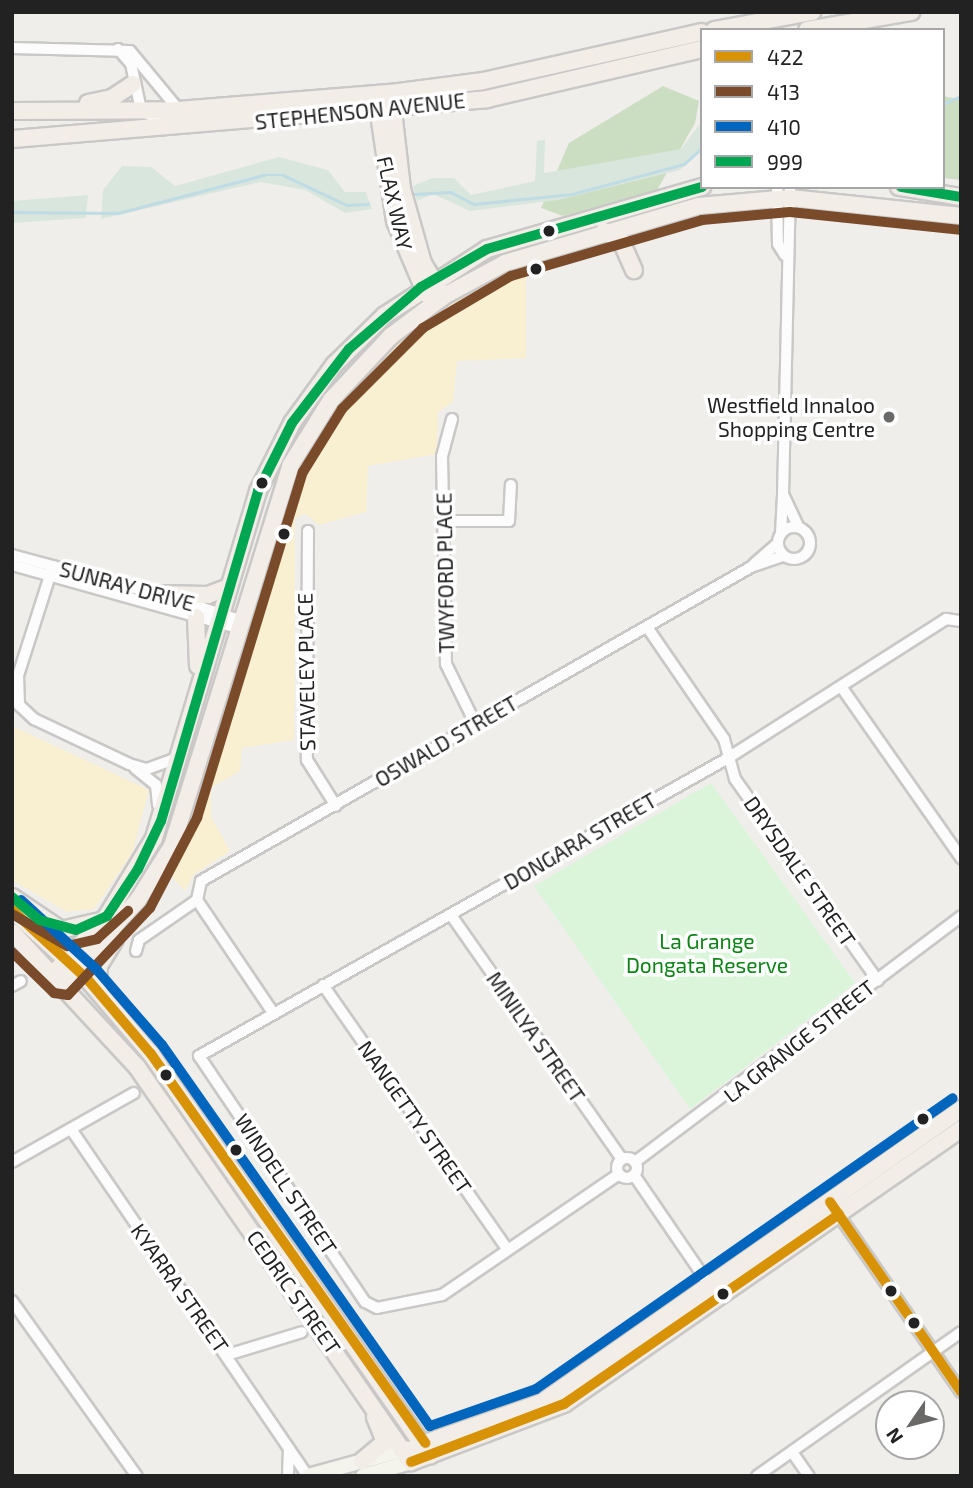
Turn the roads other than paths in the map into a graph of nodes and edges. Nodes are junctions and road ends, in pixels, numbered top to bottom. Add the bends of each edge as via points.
1 (812, 12) edge
2 (912, 12) edge
3 (773, 24) edge
4 (734, 28) edge
5 (819, 28) edge
6 (700, 32) edge
7 (115, 46) junction
8 (12, 48) edge
9 (700, 49) edge
10 (133, 84) junction
11 (385, 102) junction
12 (58, 110) junction
13 (141, 110) junction
14 (178, 110) junction
15 (12, 111) edge
16 (198, 127) junction
17 (12, 139) edge
18 (700, 188) edge
19 (912, 189) edge
20 (961, 197) edge
21 (783, 199) edge
22 (961, 216) edge
23 (604, 231) junction
24 (634, 270) dead end
25 (427, 284) junction
26 (438, 300) junction
27 (452, 419) dead end
28 (511, 485) dead end
29 (783, 494) junction
30 (446, 521) junction
31 (798, 526) junction
32 (308, 530) dead end
33 (781, 533) junction
34 (777, 544) junction
35 (12, 555) edge
36 (783, 555) junction
37 (12, 565) edge
38 (751, 567) junction
39 (52, 570) junction
40 (229, 587) junction
41 (156, 594) junction
42 (196, 617) junction
43 (221, 618) junction
44 (958, 619) edge
45 (239, 624) junction
46 (647, 627) junction
47 (842, 688) junction
48 (201, 689) junction
49 (475, 723) junction
50 (181, 755) junction
51 (729, 758) junction
52 (129, 764) junction
53 (336, 806) junction
54 (161, 821) junction
55 (961, 858) edge
56 (12, 897) edge
57 (197, 900) junction
58 (138, 901) junction
59 (12, 910) edge
60 (451, 915) junction
61 (107, 916) junction
62 (961, 916) edge
63 (12, 932) edge
64 (136, 951) dead end
65 (72, 964) junction
66 (58, 977) junction
67 (878, 981) junction
68 (323, 985) junction
69 (97, 990) junction
70 (272, 1011) junction
71 (199, 1056) joint
72 (134, 1093) dead end
73 (961, 1109) edge
74 (71, 1129) junction
75 (961, 1129) edge
76 (622, 1159) junction
77 (12, 1162) edge
78 (635, 1162) junction
79 (619, 1174) junction
80 (634, 1175) junction
81 (834, 1208) junction
82 (508, 1249) junction
83 (714, 1292) junction
84 (12, 1301) edge
85 (302, 1332) dead end
86 (961, 1332) edge
87 (934, 1352) junction
88 (226, 1354) junction
89 (352, 1375) junction
90 (961, 1392) edge
91 (288, 1448) junction
92 (427, 1449) junction
93 (792, 1452) junction
94 (409, 1455) junction
95 (362, 1468) edge
96 (137, 1476) edge
97 (288, 1476) edge
98 (308, 1476) edge
99 (757, 1476) edge
100 (809, 1476) edge

1 - 3 main road
2 - 5 main road
3 - 4 main road
6 - 11 main road, STEPHENSON AVENUE
7 - 8 street
7 - 10 street via 131,64
7 - 14 street via 143,62 156,90
9 - 11 main road, STEPHENSON AVENUE via 487,99
10 - 12 main road via 112,98
10 - 13 street
11 - 14 main road, STEPHENSON AVENUE
11 - 16 main road, STEPHENSON AVENUE
11 - 25 main road, FLAX WAY
12 - 13 main road, STEPHENSON AVENUE
12 - 15 main road, STEPHENSON AVENUE
13 - 14 main road, STEPHENSON AVENUE
13 - 16 street via 151,121
16 - 17 main road, STEPHENSON AVENUE
18 - 25 main road via 519,237
19 - 20 main road
21 - 22 main road
21 - 23 main road via 699,206
21 - 29 street via 778,244 785,255
23 - 24 main road via 621,241
23 - 26 main road via 505,263
25 - 26 main road, FLAX WAY
25 - 40 main road via 349,349 292,423 258,491
26 - 45 main road via 380,346 319,416 273,504
27 - 30 street, TWYFORD PLACE via 442,456
28 - 30 street via 509,521
29 - 31 street
29 - 33 street
30 - 49 street, TWYFORD PLACE via 446,664
31 - 33 street
31 - 36 street via 809,537 807,553 793,560
32 - 53 street, STAVELEY PLACE via 307,760
33 - 34 street
34 - 36 street
34 - 38 street
35 - 39 street, SUNRAY DRIVE
36 - 38 street, OSWALD STREET
37 - 39 street, SUNRAY DRIVE
38 - 46 street, OSWALD STREET
39 - 41 street, SUNRAY DRIVE
39 - 42 street, SUNRAY DRIVE
39 - 52 street via 18,676 19,705 34,719
40 - 41 main road via 208,595
40 - 43 main road
41 - 43 street, SUNRAY DRIVE
42 - 43 street, SUNRAY DRIVE
42 - 48 main road
43 - 45 street, SUNRAY DRIVE
43 - 48 main road
44 - 47 street, DONGARA STREET via 900,645
45 - 58 main road via 184,814
46 - 49 street, OSWALD STREET
46 - 51 street, DRYSDALE STREET via 724,739
47 - 51 street, DONGARA STREET
47 - 55 street
48 - 50 main road
49 - 53 street, OSWALD STREET
50 - 52 street via 166,766
50 - 54 main road
51 - 60 street, DONGARA STREET
51 - 67 street, DRYSDALE STREET via 735,779
52 - 54 street via 156,785
53 - 57 street, OSWALD STREET via 201,881
54 - 61 main road
56 - 61 main road via 67,932
57 - 64 street, OSWALD STREET via 139,940
57 - 70 street
58 - 65 main road
58 - 69 main road via 99,966
59 - 65 main road, CEDRIC STREET
60 - 68 street, DONGARA STREET
60 - 76 street, MINILYA STREET
61 - 65 main road
62 - 67 street, LA GRANGE STREET
63 - 66 main road, CEDRIC STREET
65 - 66 main road
65 - 69 main road, CEDRIC STREET
66 - 89 main road, CEDRIC STREET via 144,1076
67 - 78 street, LA GRANGE STREET
68 - 70 street, DONGARA STREET
68 - 82 street, NANGETTY STREET
69 - 92 main road, CEDRIC STREET via 165,1074
70 - 71 street, DONGARA STREET
71 - 82 street, WINDELL STREET via 365,1302 377,1308 442,1295
72 - 74 street
73 - 81 main road
74 - 77 street
74 - 88 street, KYARRA STREET
75 - 81 main road
76 - 78 street
76 - 79 street
78 - 80 street
79 - 80 street
79 - 82 street
80 - 83 street
81 - 83 main road
81 - 87 street
83 - 92 main road via 552,1411
84 - 96 street
85 - 88 street
86 - 87 street
87 - 90 street
87 - 93 street
88 - 91 street, KYARRA STREET
89 - 94 main road, CEDRIC STREET
89 - 95 main road via 385,1442
91 - 97 street
91 - 98 street, KYARRA STREET
92 - 94 main road
93 - 99 street
93 - 100 street
94 - 95 main road
95 - 98 main road

